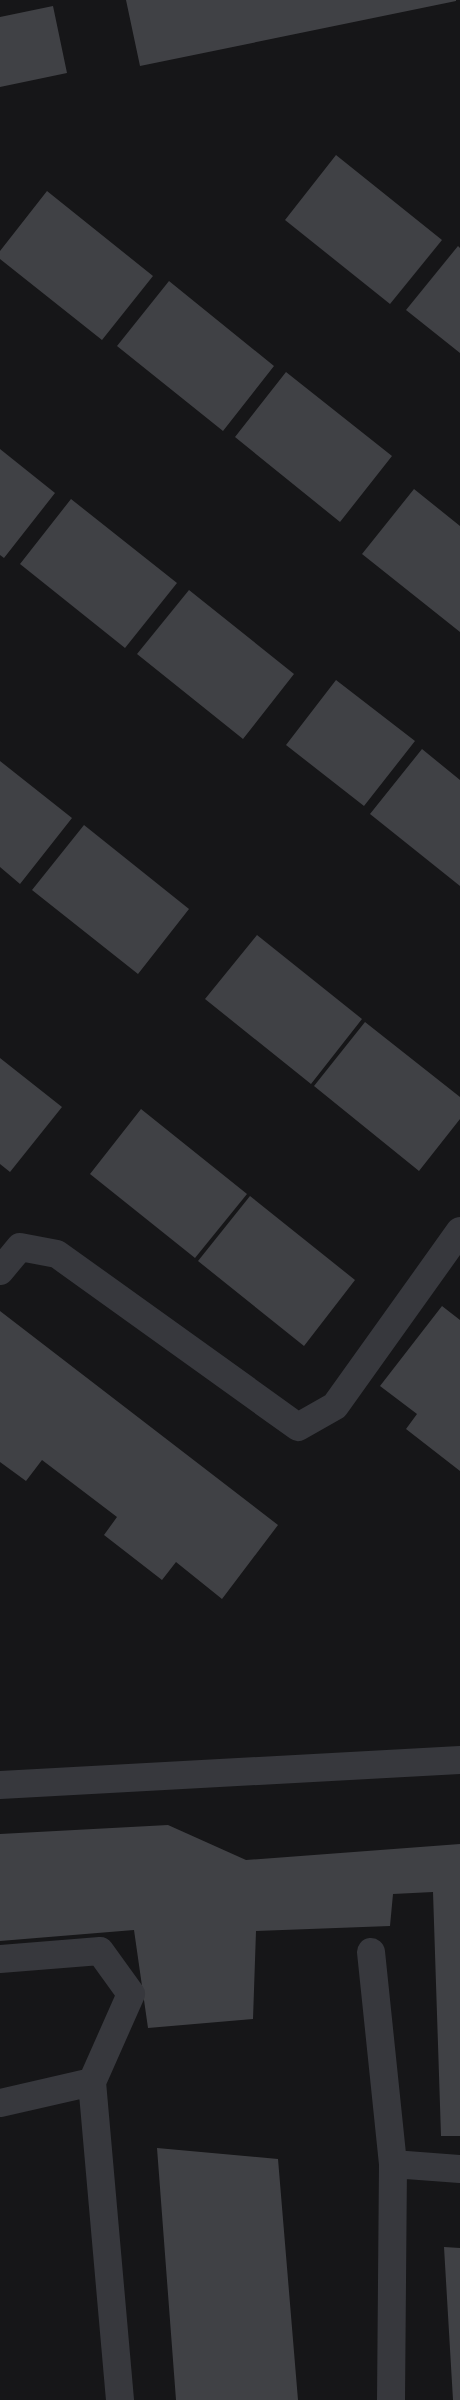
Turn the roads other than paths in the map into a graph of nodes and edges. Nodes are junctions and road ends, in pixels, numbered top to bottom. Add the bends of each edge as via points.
1 (460, 1231) edge
2 (0, 1271) edge
3 (460, 1760) edge
4 (0, 1785) edge
5 (371, 1952) dead end
6 (0, 1959) edge
7 (92, 2082) junction
8 (0, 2103) edge
9 (393, 2164) junction
10 (460, 2169) edge
11 (120, 2400) edge
12 (391, 2400) edge

1 - 2 street via 335,1406 298,1427 57,1254 20,1247
3 - 4 street
5 - 9 street
6 - 7 street via 100,1951 130,1994
7 - 8 street
7 - 11 street
9 - 10 street
9 - 12 street

